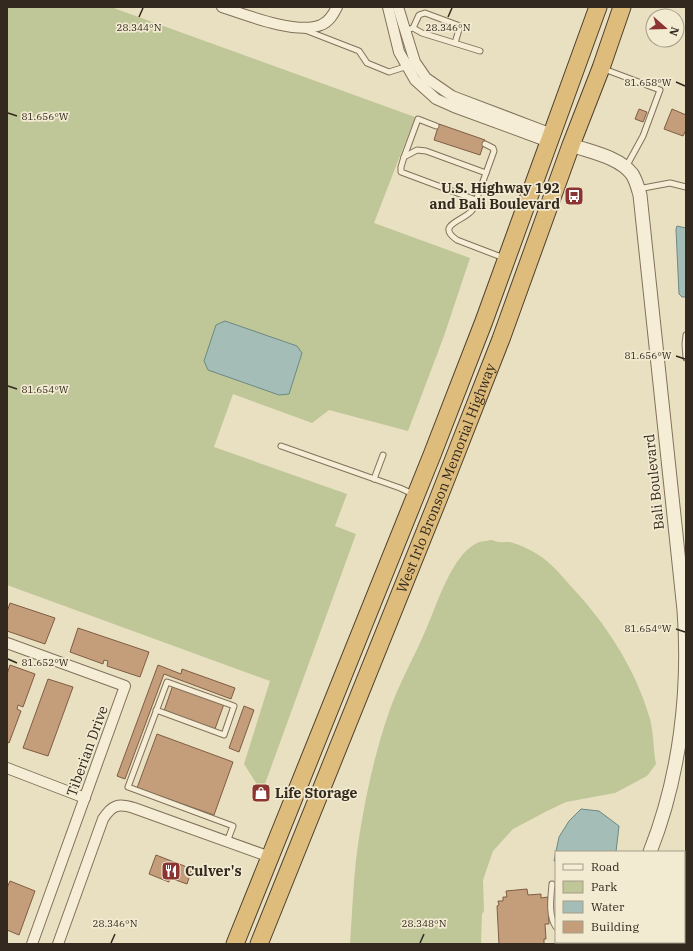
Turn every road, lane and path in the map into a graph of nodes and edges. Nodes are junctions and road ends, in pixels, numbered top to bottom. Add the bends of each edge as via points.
1 (222, 7) edge
2 (337, 7) edge
3 (388, 7) edge
4 (398, 7) edge
5 (598, 7) edge
6 (622, 7) edge
7 (246, 11) edge
8 (299, 27) junction
9 (404, 31) junction
10 (455, 43) junction
11 (480, 51) dead end
12 (411, 64) junction
13 (601, 68) junction
14 (566, 95) junction
15 (436, 126) dead end
16 (551, 138) junction
17 (485, 144) dead end
18 (571, 145) junction
19 (404, 157) junction
20 (626, 168) junction
21 (486, 173) junction
22 (559, 178) junction
23 (686, 187) edge
24 (638, 189) junction
25 (476, 200) junction
26 (506, 259) junction
27 (686, 335) edge
28 (686, 358) edge
29 (281, 446) dead end
30 (383, 455) dead end
31 (432, 455) junction
32 (374, 479) junction
33 (416, 495) junction
34 (436, 502) junction
35 (417, 550) junction
36 (685, 610) edge
37 (7, 643) edge
38 (156, 710) junction
39 (7, 768) edge
40 (85, 798) junction
41 (285, 820) junction
42 (227, 842) junction
43 (650, 851) edge
44 (270, 857) junction
45 (292, 861) junction
46 (552, 884) dead end
47 (278, 897) junction
48 (555, 924) edge
49 (32, 944) edge
50 (58, 944) edge
51 (235, 944) edge
52 (259, 944) edge

1 - 7 street
2 - 8 street via 326,23 316,27
3 - 9 street
4 - 9 street
5 - 14 highway, West Irlo Bronson Memorial Highway
6 - 13 highway, West Irlo Bronson Memorial Highway
7 - 8 street via 271,23
8 - 12 lane via 359,51 367,63 389,72
9 - 10 lane via 422,33
9 - 10 lane via 418,15 425,13 460,26
9 - 12 street
10 - 11 lane
12 - 16 street via 452,96
13 - 18 highway, West Irlo Bronson Memorial Highway
13 - 20 lane via 660,90 643,136
14 - 16 highway, West Irlo Bronson Memorial Highway
14 - 18 highway via 565,130
15 - 19 lane via 418,119
16 - 22 highway via 558,147 561,158
16 - 26 highway, West Irlo Bronson Memorial Highway
17 - 21 lane via 494,151
18 - 20 street, Bali Boulevard via 611,159
18 - 22 highway, West Irlo Bronson Memorial Highway
19 - 21 lane via 417,150 426,151
19 - 25 lane via 401,172
20 - 24 street, Bali Boulevard via 632,174
21 - 25 lane
22 - 34 highway, West Irlo Bronson Memorial Highway via 501,339
23 - 24 lane via 670,183
24 - 36 street, Bali Boulevard
25 - 26 lane via 470,214 448,228 448,232 457,240
26 - 31 highway, West Irlo Bronson Memorial Highway
27 - 28 lane
29 - 32 lane
30 - 32 lane
31 - 33 highway, West Irlo Bronson Memorial Highway
31 - 34 highway via 430,484
32 - 33 lane
33 - 35 highway via 422,514
33 - 41 highway, West Irlo Bronson Memorial Highway
34 - 35 highway, West Irlo Bronson Memorial Highway
35 - 45 highway, West Irlo Bronson Memorial Highway
36 - 43 street, Bali Boulevard via 685,674 681,731 670,788
37 - 40 street, Tiberian Drive via 125,686
38 - 38 lane via 167,682 234,706 224,735
38 - 42 lane via 128,787 233,826
39 - 40 street
40 - 49 street, Tiberian Drive
41 - 44 highway, West Irlo Bronson Memorial Highway
41 - 45 highway via 284,848
42 - 44 street
42 - 50 street via 134,808 122,805 112,808 103,819
44 - 47 highway
44 - 51 highway, West Irlo Bronson Memorial Highway
45 - 47 highway, West Irlo Bronson Memorial Highway
46 - 48 lane via 552,917
47 - 52 highway, West Irlo Bronson Memorial Highway

